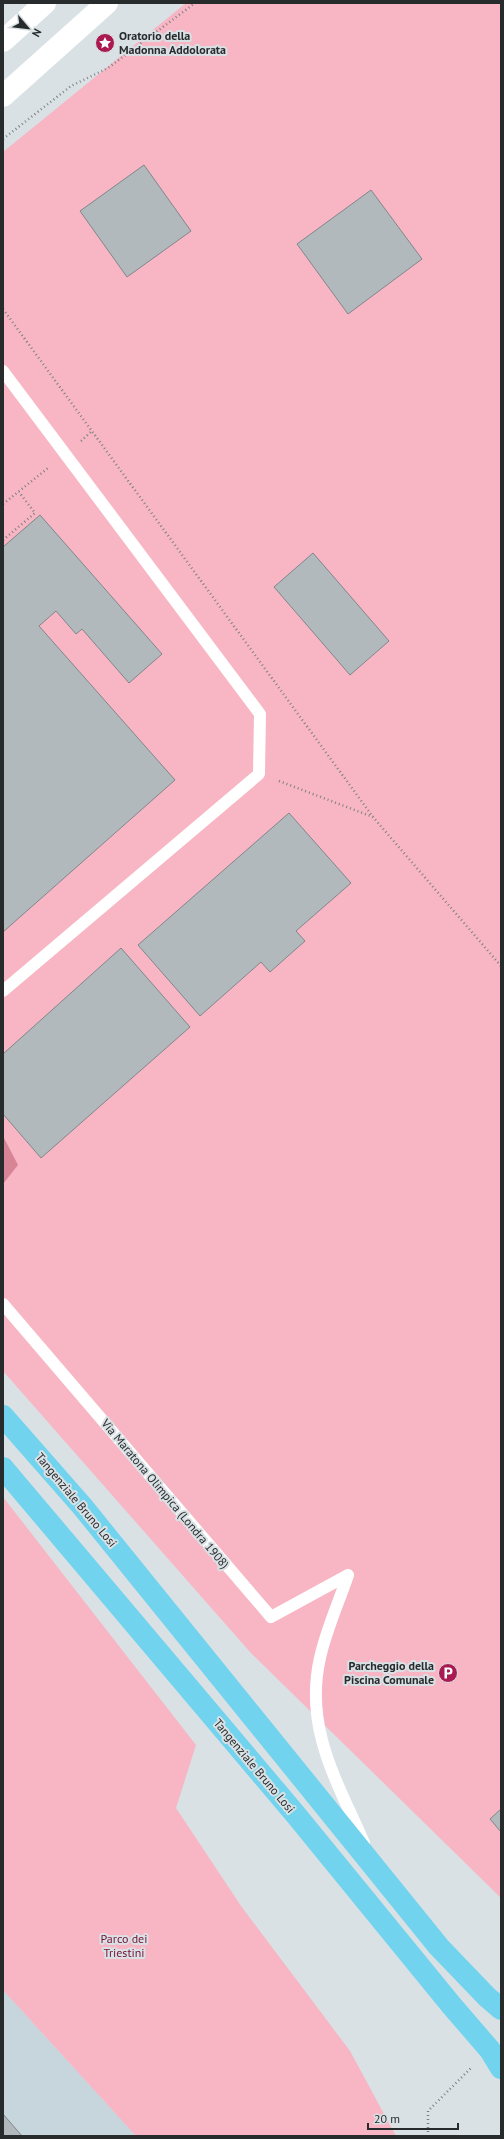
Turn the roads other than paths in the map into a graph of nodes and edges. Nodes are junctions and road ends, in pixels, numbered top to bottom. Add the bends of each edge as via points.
1 (45, 3) edge
2 (106, 3) edge
3 (3, 41) edge
4 (3, 96) edge
5 (3, 371) edge
6 (3, 991) edge
7 (3, 1304) edge
8 (3, 1416) edge
9 (3, 1468) edge
10 (376, 1871) junction
11 (501, 2008) edge
12 (496, 2059) edge

1 - 3 street
2 - 4 street
5 - 6 lane via 260,714 259,774
7 - 10 lane, Via Maratona Olimpica (Londra 1908) via 271,1616 348,1575 320,1658 316,1720 323,1750
8 - 10 main road, Tangenziale Bruno Losi via 82,1506
9 - 12 main road, Tangenziale Bruno Losi via 296,1815
10 - 11 main road, Tangenziale Bruno Losi via 439,1947

